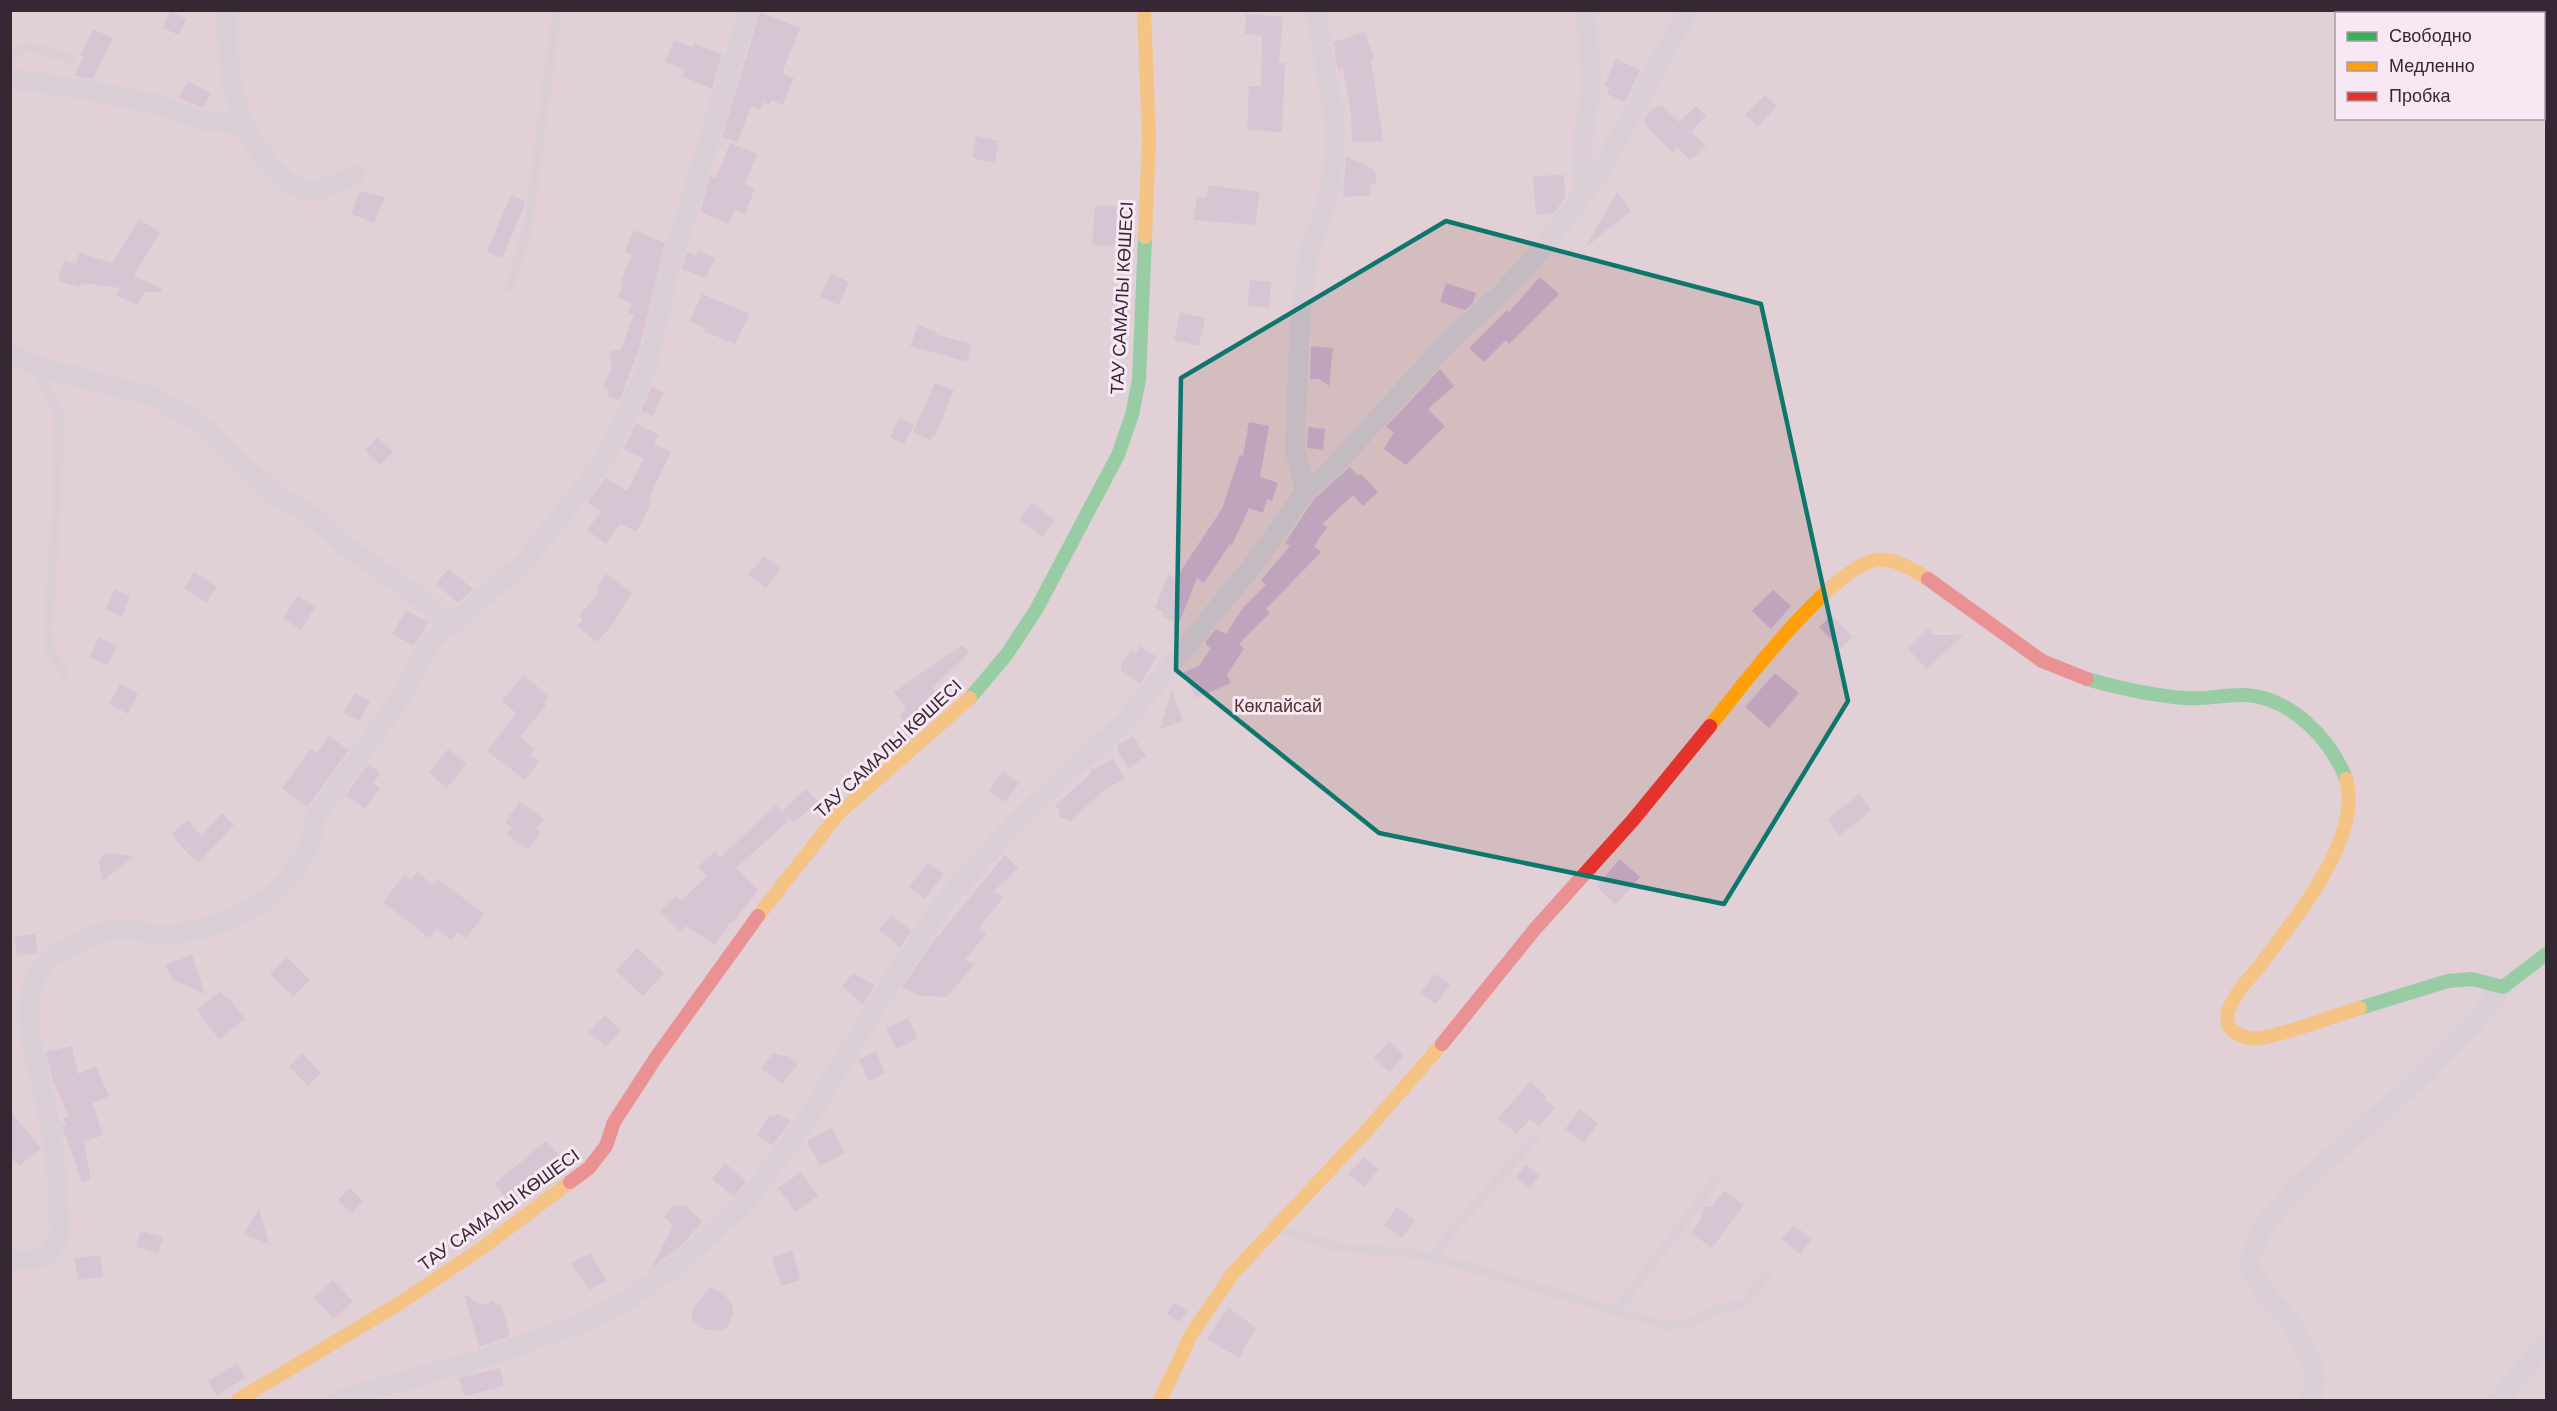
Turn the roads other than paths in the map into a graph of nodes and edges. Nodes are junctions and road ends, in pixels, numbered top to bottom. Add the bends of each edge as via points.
1 (227, 10) edge
2 (557, 10) edge
3 (748, 10) edge
4 (1144, 10) edge
5 (1315, 10) edge
6 (1586, 10) edge
7 (1688, 10) edge
8 (10, 57) edge
9 (72, 60) dead end
10 (10, 78) edge
11 (243, 126) junction
12 (356, 174) dead end
13 (1586, 192) junction
14 (510, 288) dead end
15 (10, 354) edge
16 (35, 366) junction
17 (1305, 491) junction
18 (450, 625) junction
19 (66, 674) dead end
20 (2547, 954) edge
21 (2503, 987) junction
22 (1535, 1138) dead end
23 (1716, 1179) dead end
24 (1276, 1228) junction
25 (1433, 1258) junction
26 (10, 1259) edge
27 (1768, 1274) dead end
28 (1618, 1309) junction
29 (2547, 1343) edge
30 (244, 1400) edge
31 (338, 1401) edge
32 (1160, 1401) edge
33 (2310, 1401) edge
34 (2498, 1401) edge

1 - 11 street via 228,60
2 - 14 lane via 528,226
3 - 18 street via 668,275 650,355 624,421 591,478 525,561
4 - 30 street, ТАУ САМАЛЫ КӨШЕСІ via 1149,138 1139,380 1118,455 1036,610 1007,654 968,701 840,812 814,844 723,960 614,1122 606,1146 589,1168 482,1248
5 - 17 street via 1335,145 1329,194 1310,247 1300,317 1294,449
6 - 13 street via 1591,87 1582,139
7 - 13 street
8 - 9 lane via 21,47
10 - 11 street via 114,95 160,105 198,120
11 - 12 street via 266,161 292,186 309,190 334,185
13 - 17 street via 1502,294 1450,340 1326,475
15 - 16 street
16 - 18 street via 155,397 200,424 273,494 311,515
16 - 19 lane via 59,413 49,651
17 - 31 street via 1257,560 1134,711 1016,822 946,900 808,1118 745,1203 680,1263 623,1303 586,1321 487,1357
18 - 26 street via 421,657 404,693 315,818 313,839 274,896 217,925 169,934 120,930 100,935 71,944 41,966 28,1011 49,1121 60,1232 56,1246 46,1256
20 - 21 street
21 - 24 street via 2472,979 2448,981 2260,1038 2235,1035 2227,1024 2227,1015 2327,864 2348,816 2346,784 2326,741 2299,717 2261,696 2179,698 2063,671 2027,654 1991,622 1917,573 1879,559 1861,565 1806,615 1538,925 1400,1094
21 - 33 street via 2429,1070 2303,1181 2260,1230 2248,1265 2264,1293 2287,1317 2314,1365 2315,1384
22 - 25 lane via 1455,1227
23 - 28 lane
24 - 25 lane via 1338,1246
24 - 32 street via 1236,1269 1200,1323
25 - 28 lane
27 - 28 lane via 1742,1305 1713,1311 1697,1321 1667,1326
29 - 34 street

